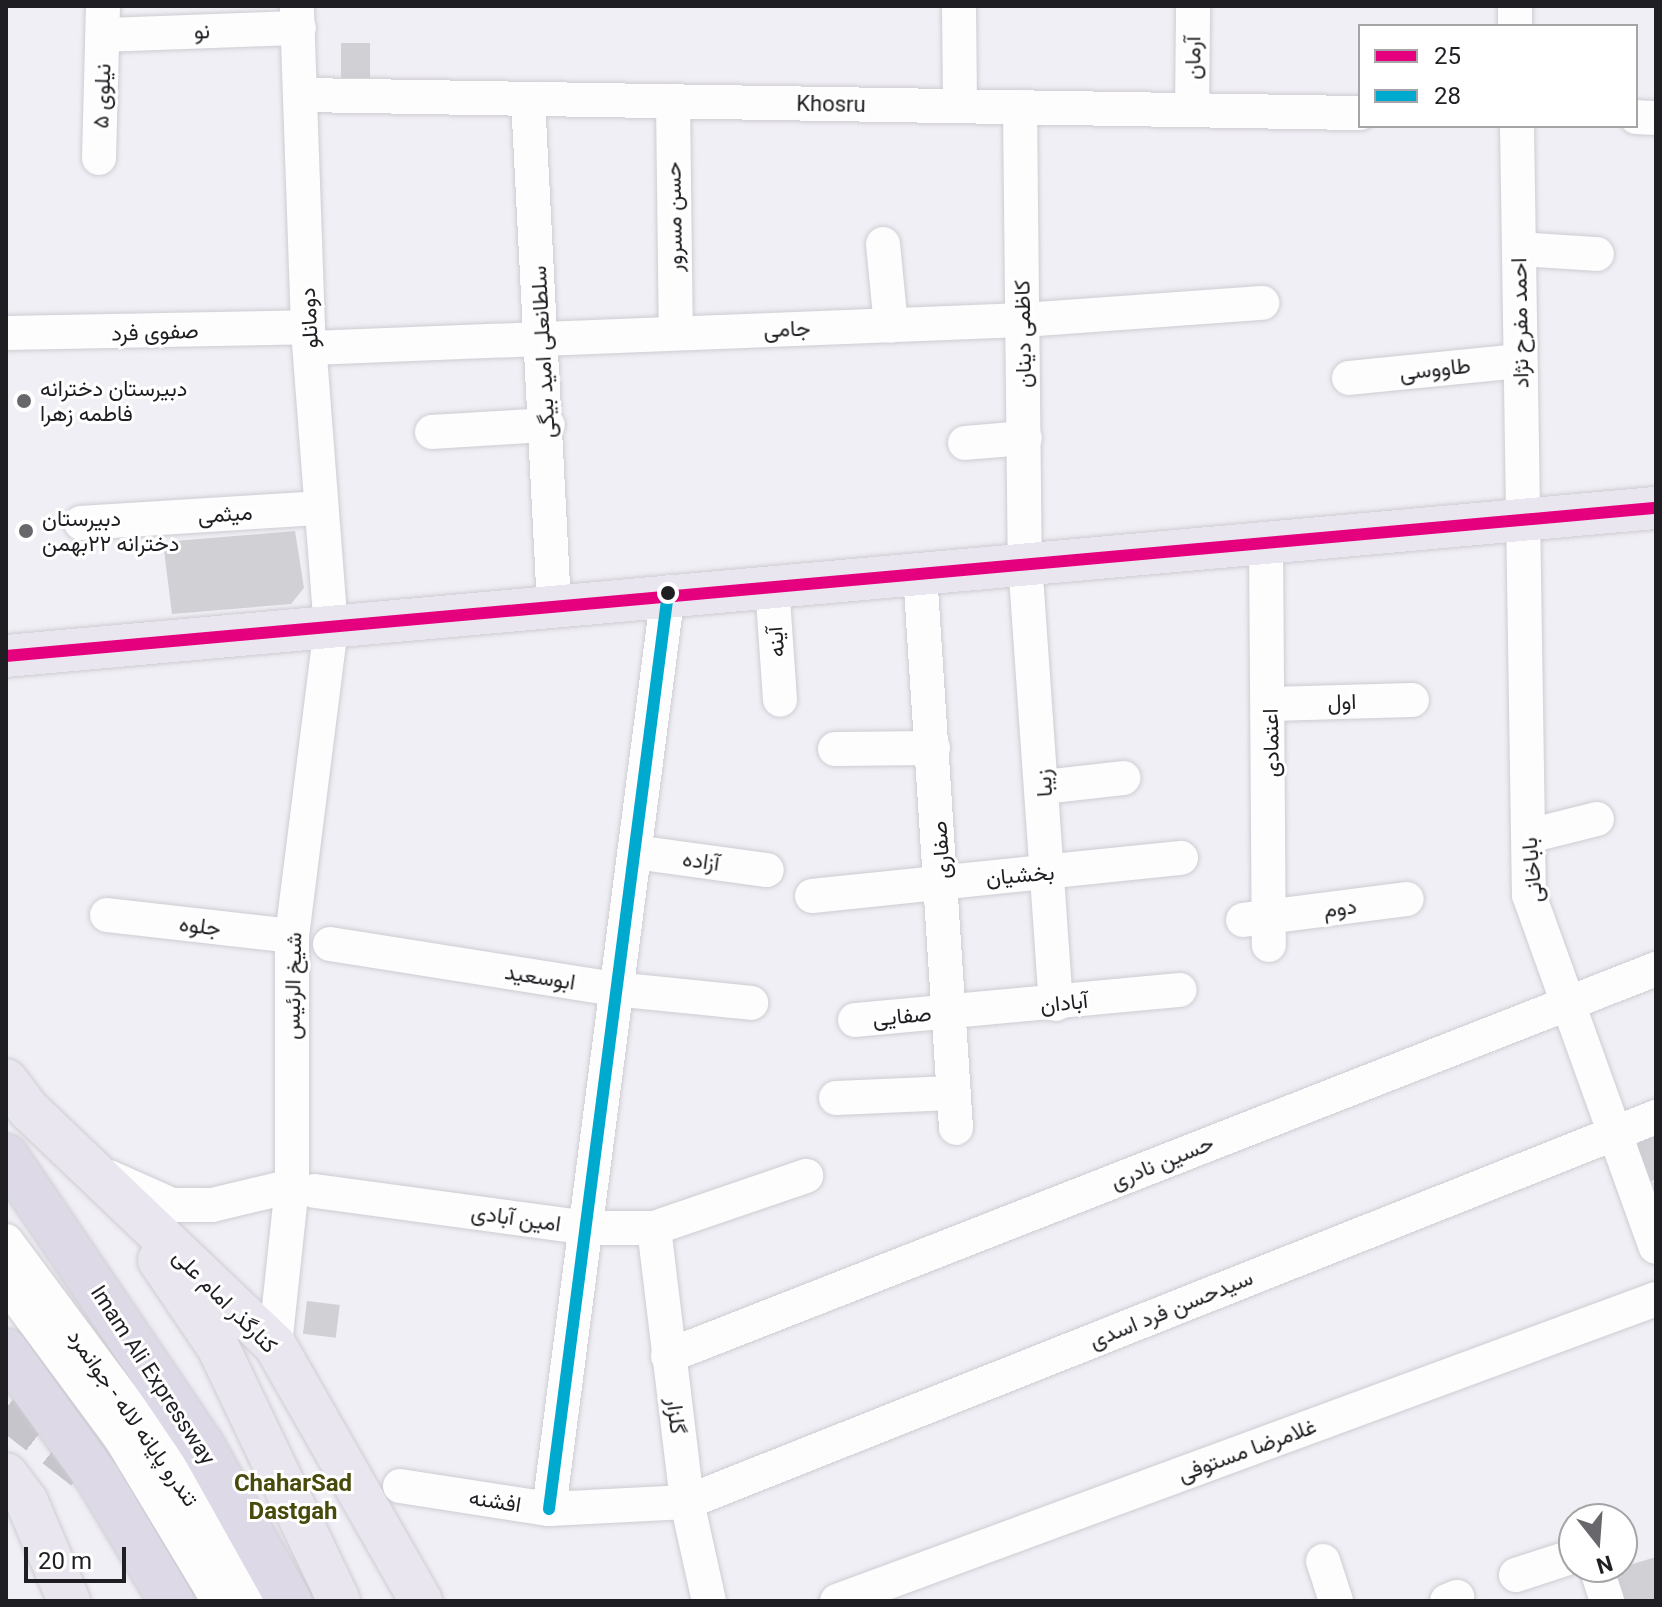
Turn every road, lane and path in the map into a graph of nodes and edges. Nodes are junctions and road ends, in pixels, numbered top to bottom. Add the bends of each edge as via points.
1 (959, 6) edge
2 (1193, 6) edge
3 (298, 17) edge
4 (104, 20) edge
5 (303, 95) junction
6 (528, 99) junction
7 (673, 101) junction
8 (960, 106) junction
9 (1020, 107) junction
10 (1192, 110) junction
11 (1358, 113) edge
12 (1517, 128) edge
13 (99, 158) dead end
14 (883, 244) dead end
15 (1519, 249) junction
16 (1597, 254) dead end
17 (1262, 303) dead end
18 (1023, 320) junction
19 (891, 326) junction
20 (6, 333) edge
21 (676, 333) junction
22 (309, 337) junction
23 (544, 339) junction
24 (1520, 361) junction
25 (1349, 378) dead end
26 (548, 425) junction
27 (432, 432) dead end
28 (1025, 438) junction
29 (965, 443) dead end
30 (321, 508) junction
31 (1656, 508) edge
32 (1523, 519) junction
33 (81, 523) dead end
34 (1266, 541) junction
35 (1025, 562) junction
36 (920, 573) junction
37 (772, 585) junction
38 (668, 593) junction
39 (554, 605) junction
40 (331, 629) junction
41 (6, 656) edge
42 (780, 700) dead end
43 (1412, 700) dead end
44 (1271, 704) junction
45 (933, 748) junction
46 (835, 749) dead end
47 (1123, 778) dead end
48 (1044, 787) junction
49 (1597, 819) dead end
50 (1529, 836) junction
51 (635, 852) junction
52 (1181, 858) dead end
53 (767, 870) dead end
54 (1050, 872) junction
55 (943, 882) junction
56 (812, 896) dead end
57 (1407, 899) dead end
58 (107, 915) dead end
59 (1262, 927) joint
60 (292, 936) junction
61 (330, 944) dead end
62 (1656, 969) edge
63 (614, 989) junction
64 (1180, 990) dead end
65 (1566, 1002) junction
66 (751, 1003) dead end
67 (1056, 1004) junction
68 (948, 1012) junction
69 (855, 1020) dead end
70 (952, 1093) junction
71 (18, 1095) edge
72 (836, 1098) dead end
73 (1656, 1117) edge
74 (956, 1128) dead end
75 (1611, 1134) junction
76 (6, 1156) edge
77 (806, 1176) dead end
78 (304, 1188) junction
79 (114, 1193) junction
80 (589, 1228) junction
81 (654, 1228) junction
82 (6, 1241) edge
83 (1656, 1247) edge
84 (6, 1283) edge
85 (1656, 1299) edge
86 (275, 1345) junction
87 (6, 1351) edge
88 (668, 1356) junction
89 (400, 1486) dead end
90 (17, 1488) edge
91 (687, 1502) junction
92 (549, 1509) junction
93 (1323, 1561) dead end
94 (1558, 1561) edge
95 (1516, 1575) dead end
96 (69, 1601) edge
97 (101, 1601) edge
98 (171, 1601) edge
99 (219, 1601) edge
100 (252, 1601) edge
101 (289, 1601) edge
102 (339, 1601) edge
103 (421, 1601) edge
104 (709, 1601) edge
105 (837, 1601) edge
106 (1336, 1601) edge

1 - 8 street
2 - 10 street, آرمان
3 - 4 street, نو
3 - 5 street, دومانلو
4 - 13 street, نیلوی ۵
5 - 6 street, Khosru
5 - 22 street, دومانلو
6 - 7 street, Khosru
6 - 23 street, سلطانعلی امید بیگی
7 - 8 street, Khosru
7 - 21 street, حسن مسرور
8 - 9 street, Khosru
9 - 10 street, Khosru
9 - 18 street, کاظمی دینان
10 - 11 street, Khosru
12 - 15 street, احمد مفرح نژاد
14 - 19 street
15 - 16 street
15 - 24 street, احمد مفرح نژاد
17 - 18 street, جامی
18 - 19 street, جامی
18 - 28 street, کاظمی دینان
19 - 21 street, جامی
20 - 22 street, صفوی فرد
21 - 23 street, جامی
22 - 23 street, جامی
22 - 30 street, دومانلو
23 - 26 street, سلطانعلی امید بیگی
24 - 25 street, طاووسی
24 - 32 street, احمد مفرح نژاد
26 - 27 street
26 - 39 street, سلطانعلی امید بیگی
28 - 29 street
28 - 35 street, کاظمی دینان
30 - 33 street, میثمی
30 - 40 street, دومانلو
31 - 32 main road
32 - 34 main road
32 - 50 street, باباخانی
34 - 35 main road
34 - 44 street, اعتمادی
35 - 36 main road
35 - 48 street, زیبا
36 - 37 main road
36 - 45 street, صفاری
37 - 38 main road
37 - 42 street, آینه
38 - 39 main road
38 - 51 street
39 - 40 main road
40 - 41 main road
40 - 60 street, شیخ الرئیس
43 - 44 street, اول
44 - 59 street, اعتمادی
45 - 46 street
45 - 55 street, صفاری
47 - 48 street
48 - 54 street, زیبا
49 - 50 street
50 - 65 street, باباخانی via 1529,895
51 - 53 street, آزاده
51 - 63 street
52 - 54 street, بخشیان
54 - 55 street, بخشیان
54 - 67 street, زیبا
55 - 56 street, بخشیان
55 - 68 street, صفاری
57 - 59 street, دوم
58 - 60 street, جلوه
60 - 78 street, شیخ الرئیس
61 - 63 street, ابوسعید
62 - 65 street, حسین نادری
63 - 66 street, ابوسعید
63 - 80 street
64 - 67 street, آبادان
65 - 75 street, باباخانی
65 - 88 street, حسین نادری
67 - 68 street, آبادان
68 - 69 street, صفایی
68 - 70 street, صفاری
70 - 72 street
70 - 74 street, صفاری
71 - 78 street via 114,1181 172,1205 212,1205
71 - 79 main road, کنارگذر امام علی
73 - 75 street, سیدحسن فرد اسدی
75 - 83 street, باباخانی
75 - 91 street, سیدحسن فرد اسدی
76 - 101 highway, Imam Ali Expressway via 203,1447
77 - 81 street, امین آبادی
78 - 80 street, امین آبادی
78 - 86 street, شیخ الرئیس
79 - 86 main road, کنارگذر امام علی
79 - 102 main road via 218,1347
80 - 81 street, امین آبادی
80 - 92 street
81 - 88 street, گلزار
82 - 100 street, تندرو پایانه لاله - جوانمرد via 150,1435
84 - 99 street via 120,1437
85 - 105 street, غلامرضا مستوفی
86 - 103 main road, کنارگذر امام علی
87 - 98 highway via 99,1480
88 - 91 street, گلزار
89 - 92 street, افشنه
90 - 96 main road
90 - 97 main road
91 - 92 street, افشنه
91 - 104 street, گلزار
93 - 106 street
94 - 95 street

